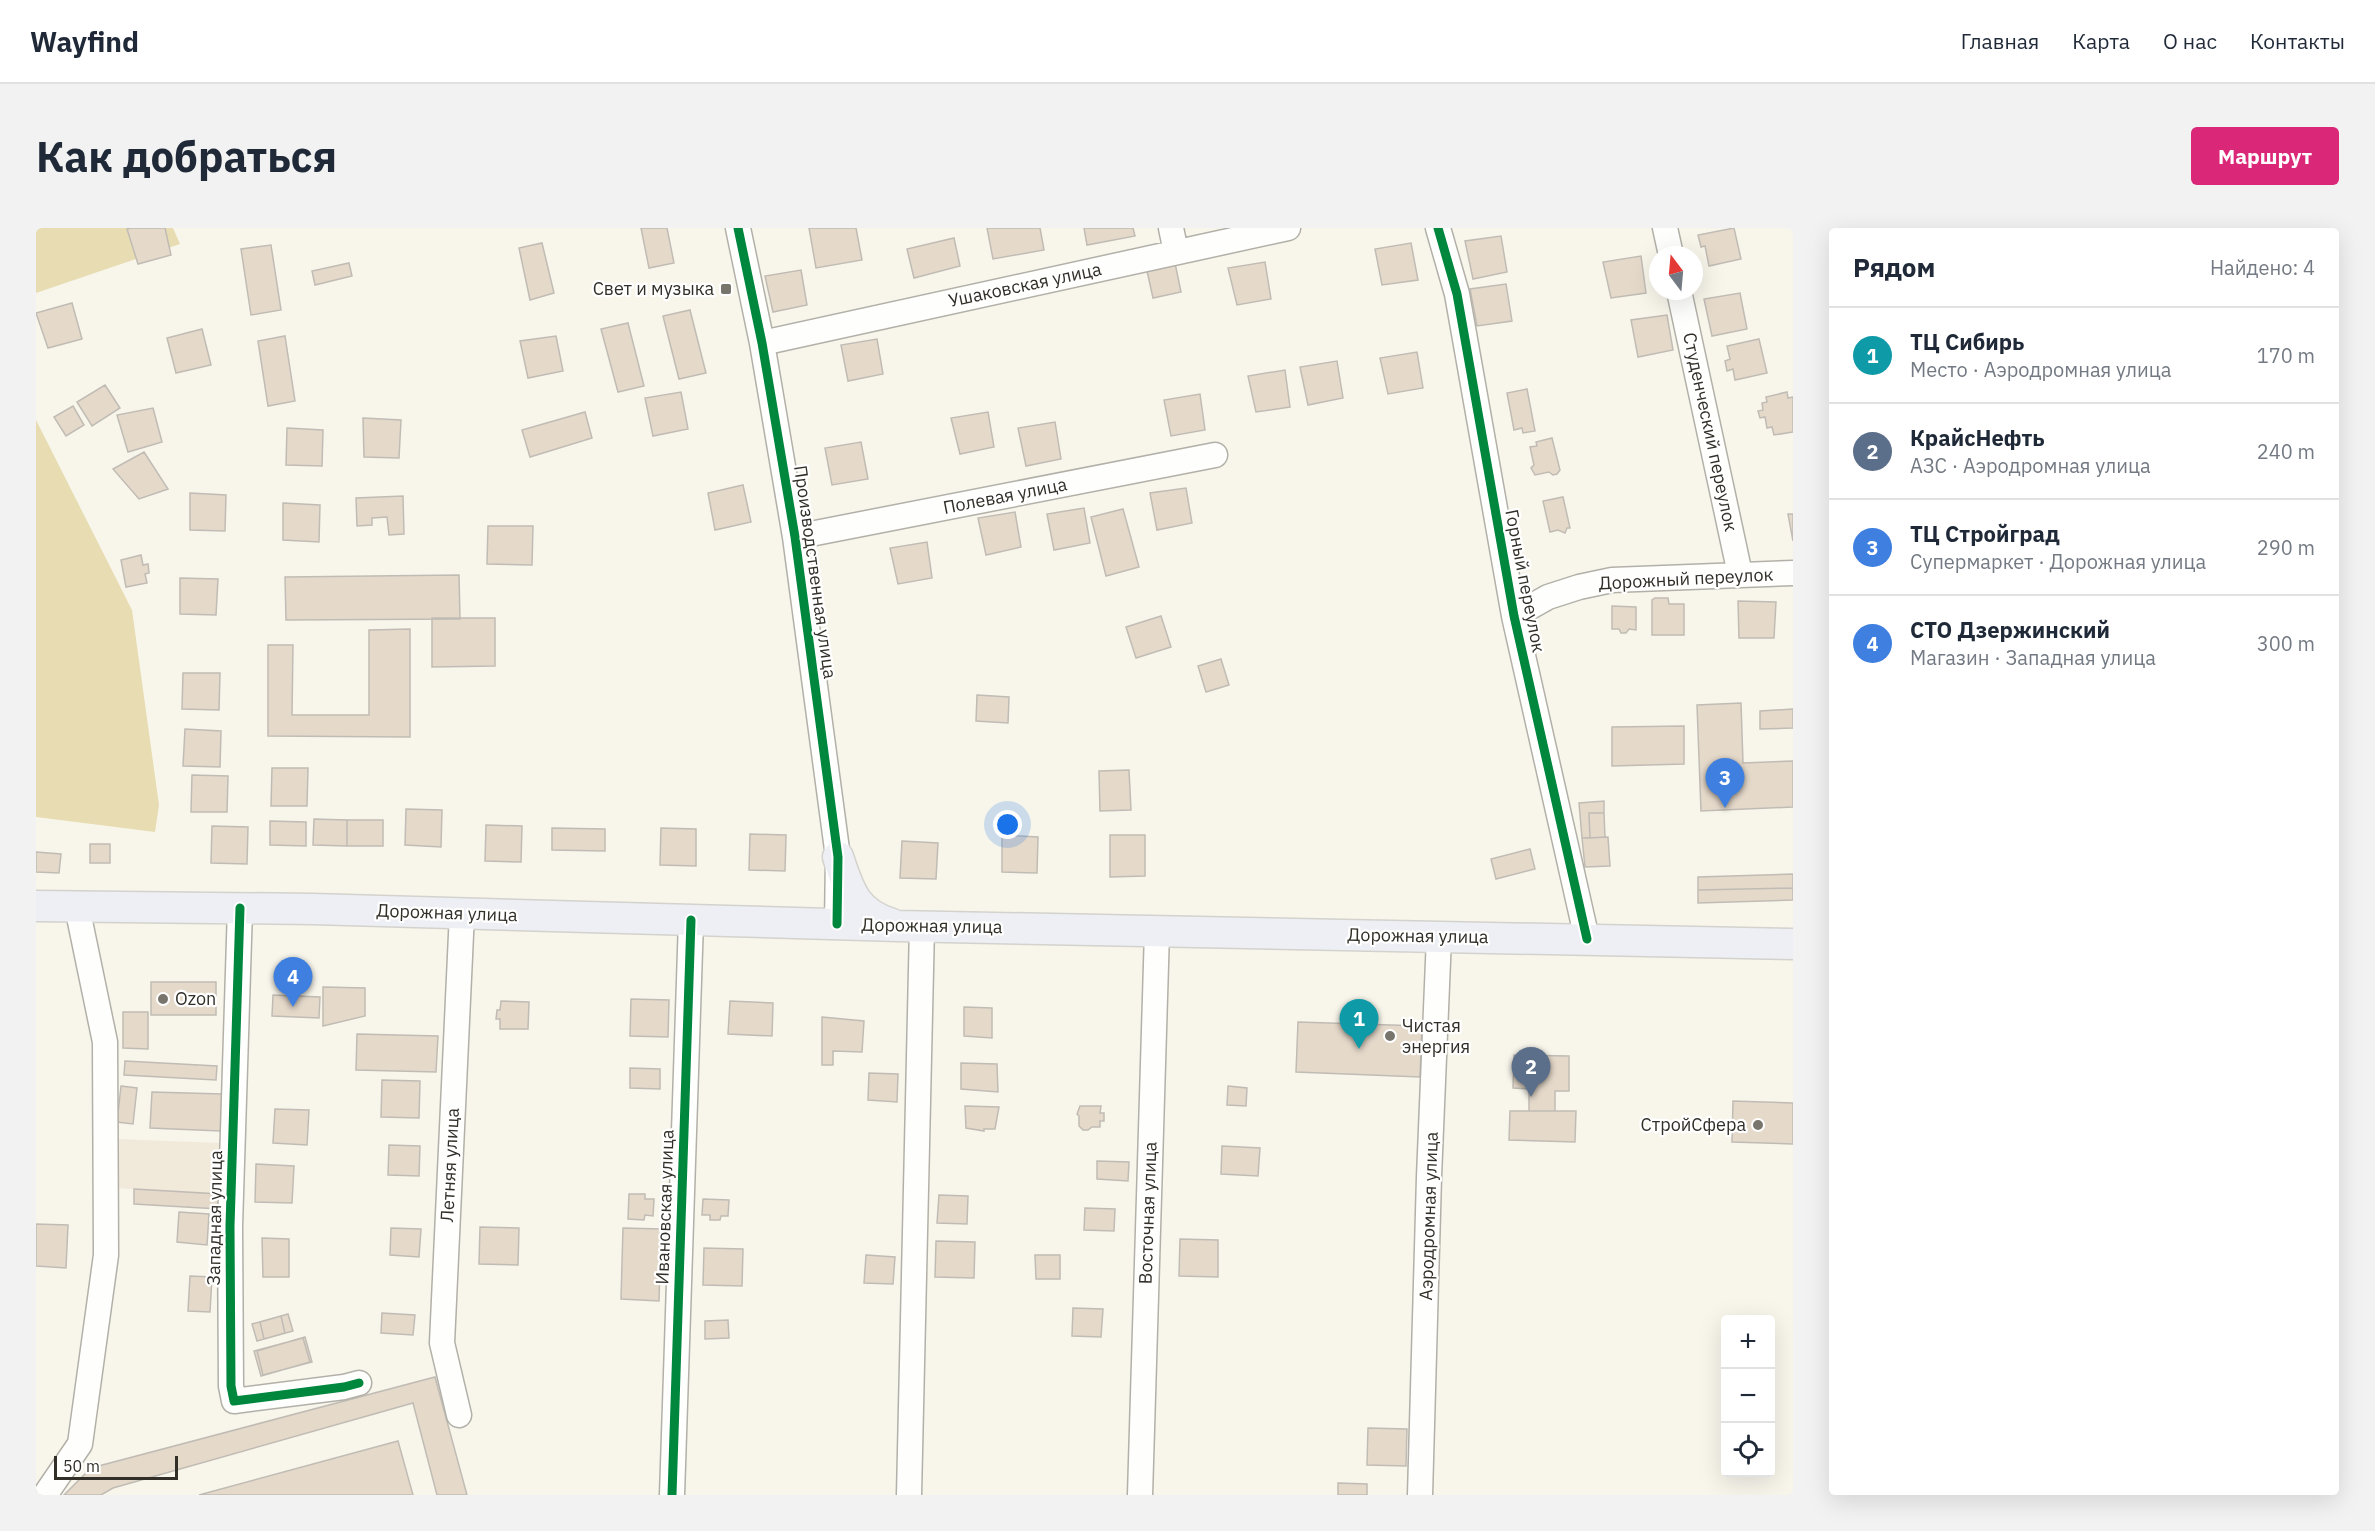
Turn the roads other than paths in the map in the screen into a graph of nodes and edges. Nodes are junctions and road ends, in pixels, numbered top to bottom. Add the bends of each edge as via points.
1 (738, 228) edge
2 (1171, 228) edge
3 (1288, 228) edge
4 (1438, 228) edge
5 (1665, 228) edge
6 (1669, 246) edge
7 (1176, 252) junction
8 (1681, 300) edge
9 (762, 343) junction
10 (1215, 455) dead end
11 (795, 537) junction
12 (1793, 573) edge
13 (1740, 574) junction
14 (1514, 616) junction
15 (838, 857) junction
16 (36, 906) edge
17 (77, 907) junction
18 (240, 908) junction
19 (462, 913) junction
20 (691, 920) junction
21 (792, 923) junction
22 (837, 924) junction
23 (910, 926) junction
24 (1157, 931) junction
25 (1439, 937) junction
26 (1587, 939) junction
27 (1793, 944) edge
28 (359, 1383) dead end
29 (459, 1416) dead end
30 (45, 1495) edge
31 (672, 1495) edge
32 (909, 1495) edge
33 (1140, 1495) edge
34 (1420, 1495) edge

1 - 9 street, Производственная улица
2 - 7 street
3 - 7 street, Ушаковская улица
4 - 14 street, Горный переулок via 1457,294
5 - 6 street
7 - 9 street, Ушаковская улица
8 - 13 street, Студенческий переулок
9 - 11 street, Производственная улица
10 - 11 street, Полевая улица
11 - 15 street, Производственная улица
12 - 13 street, Дорожный переулок
13 - 14 street, Дорожный переулок via 1612,580 1579,586 1548,597
14 - 26 street, Горный переулок
15 - 21 street via 833,883 825,898
15 - 22 street, Производственная улица
15 - 23 main road via 851,893 862,909 878,920
16 - 17 main road, Дорожная улица
17 - 18 main road, Дорожная улица
17 - 30 street via 105,1042 106,1256 80,1444
18 - 19 main road, Дорожная улица
18 - 28 street, Западная улица via 230,1226 234,1401
19 - 20 main road, Дорожная улица
19 - 29 street, Летняя улица via 442,1342
20 - 21 main road, Дорожная улица
20 - 31 street, Ивановская улица
21 - 22 main road, Дорожная улица
22 - 23 main road, Дорожная улица
23 - 24 main road, Дорожная улица
23 - 32 street
24 - 25 main road, Дорожная улица
24 - 33 street, Восточная улица
25 - 26 main road, Дорожная улица
25 - 34 street, Аэродромная улица
26 - 27 main road, Дорожная улица

